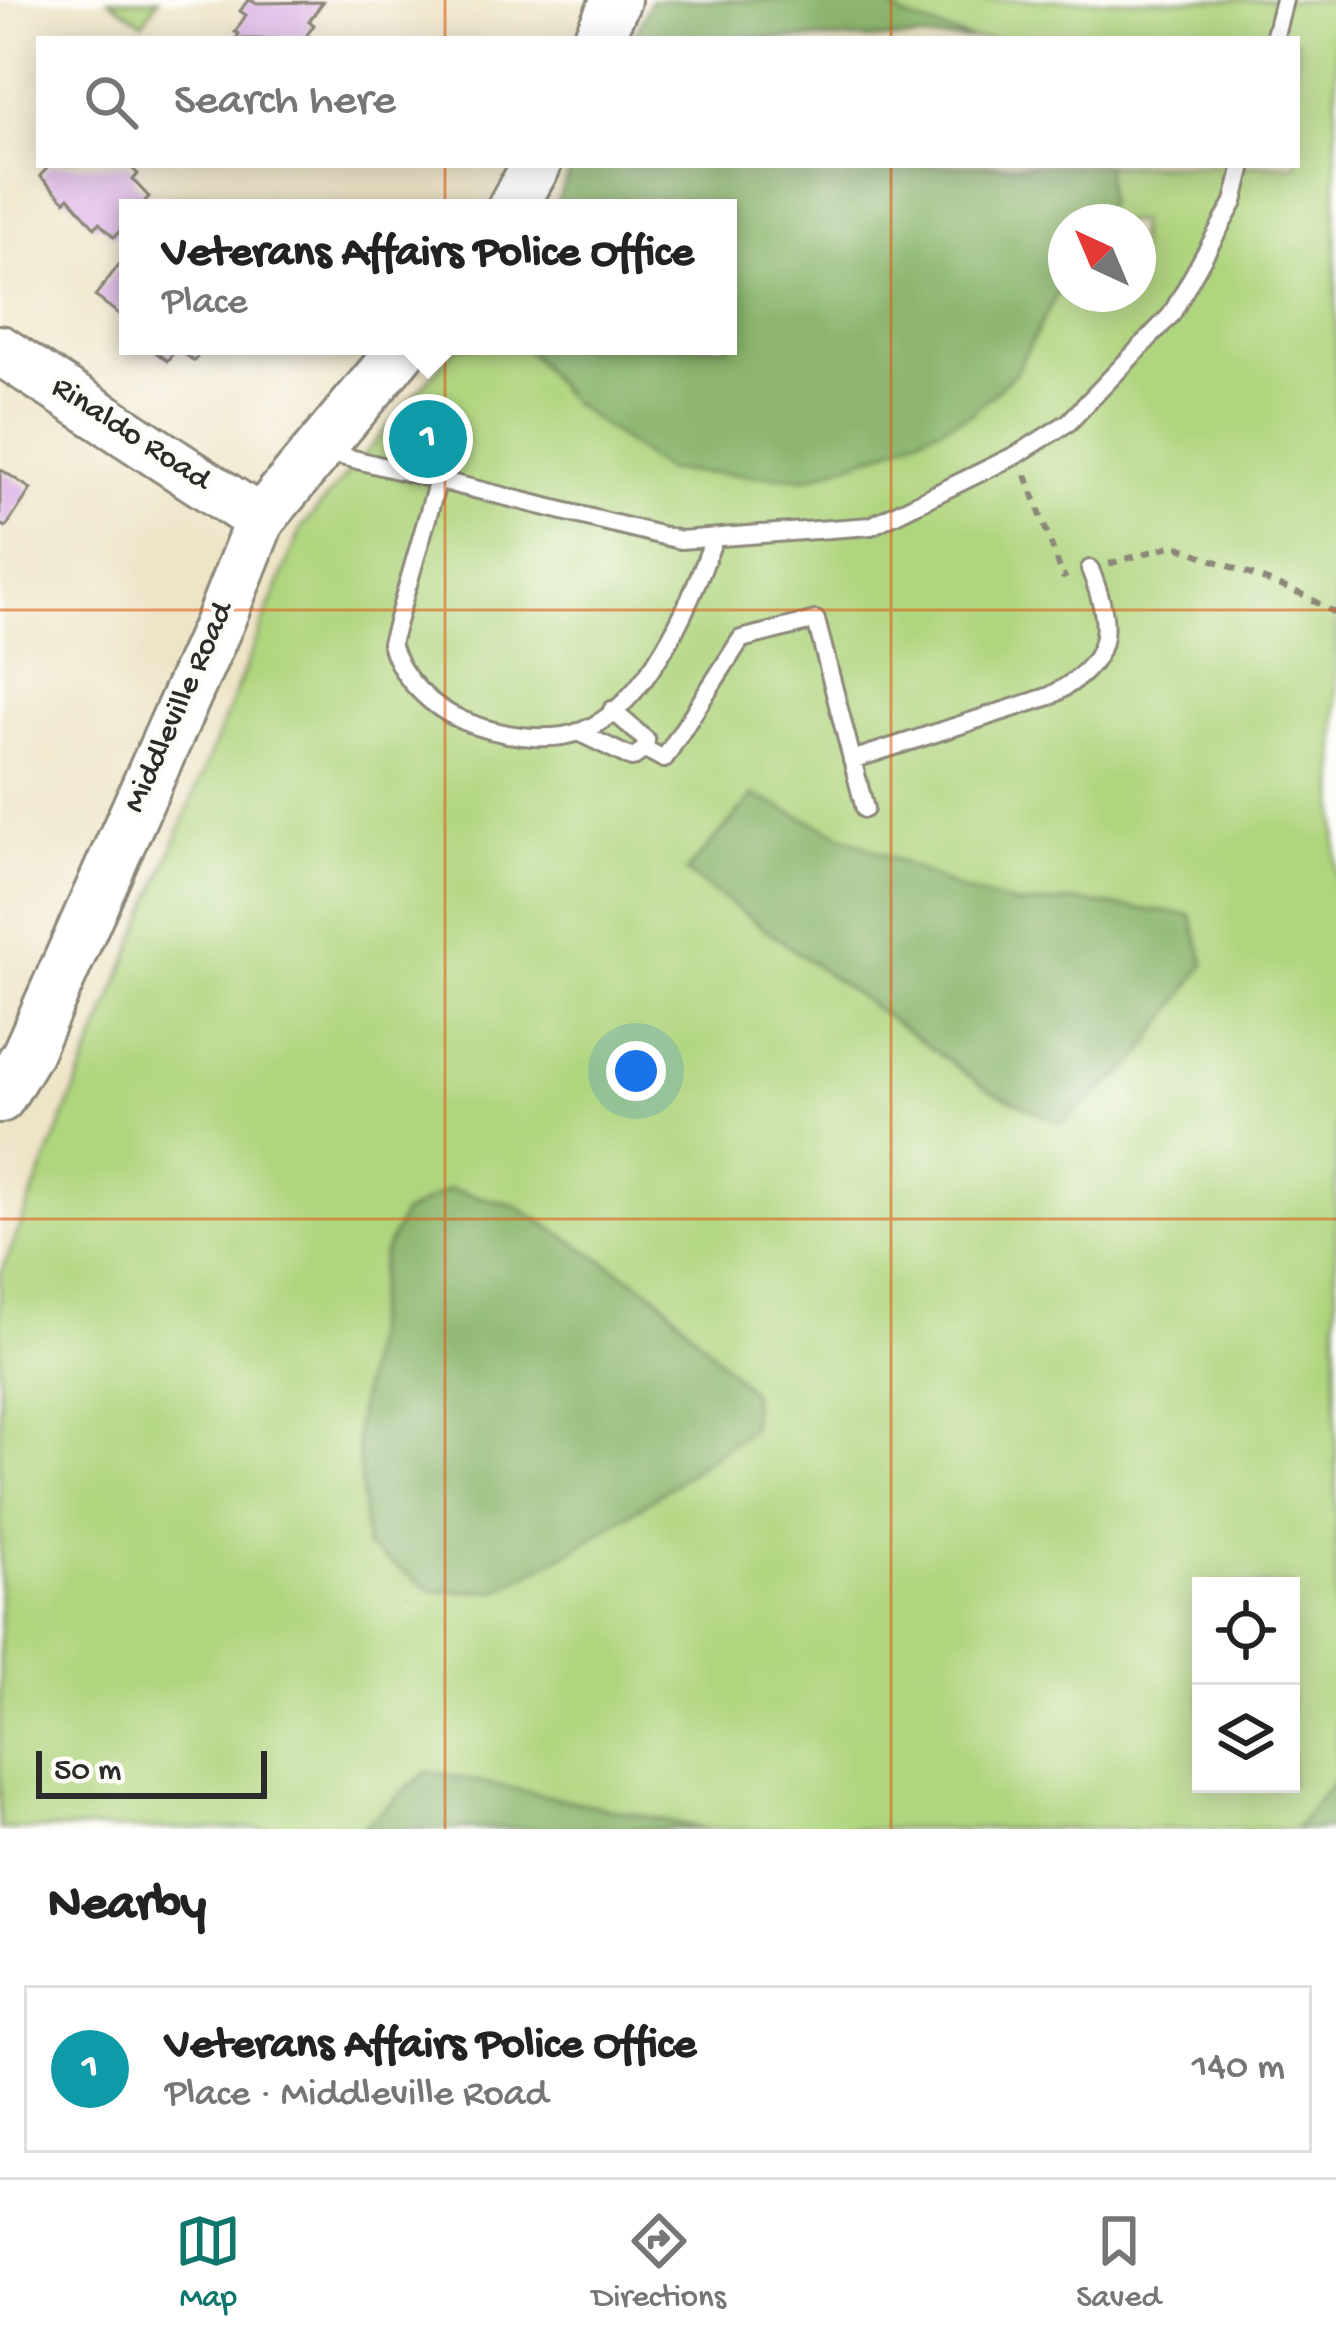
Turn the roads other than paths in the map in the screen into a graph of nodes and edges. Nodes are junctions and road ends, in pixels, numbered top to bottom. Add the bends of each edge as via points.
1 (616, 0) edge
2 (1284, 0) edge
3 (599, 36) edge
4 (1275, 36) edge
5 (534, 168) edge
6 (1242, 168) edge
7 (517, 199) edge
8 (0, 350) edge
9 (398, 355) edge
10 (318, 451) junction
11 (438, 480) junction
12 (260, 520) junction
13 (714, 538) junction
14 (1090, 569) road end
15 (612, 710) junction
16 (578, 732) junction
17 (646, 749) junction
18 (852, 760) junction
19 (865, 809) dead end
20 (0, 1098) edge

1 - 3 street
2 - 4 lane
5 - 7 street
6 - 13 lane via 1234,202 1171,314 1069,422 871,526
8 - 12 street, Rinaldo Road
9 - 10 street, Middleville Road
10 - 11 lane
10 - 12 street, Middleville Road
11 - 13 lane via 680,540
11 - 16 lane via 391,637 401,668 429,699 476,726 519,735
12 - 20 street, Middleville Road
13 - 15 lane via 692,601
14 - 18 lane via 1104,604 1106,644 1073,683
15 - 16 lane
15 - 17 lane
16 - 17 lane via 632,758
17 - 18 lane via 664,759 741,640 816,620
18 - 19 lane

